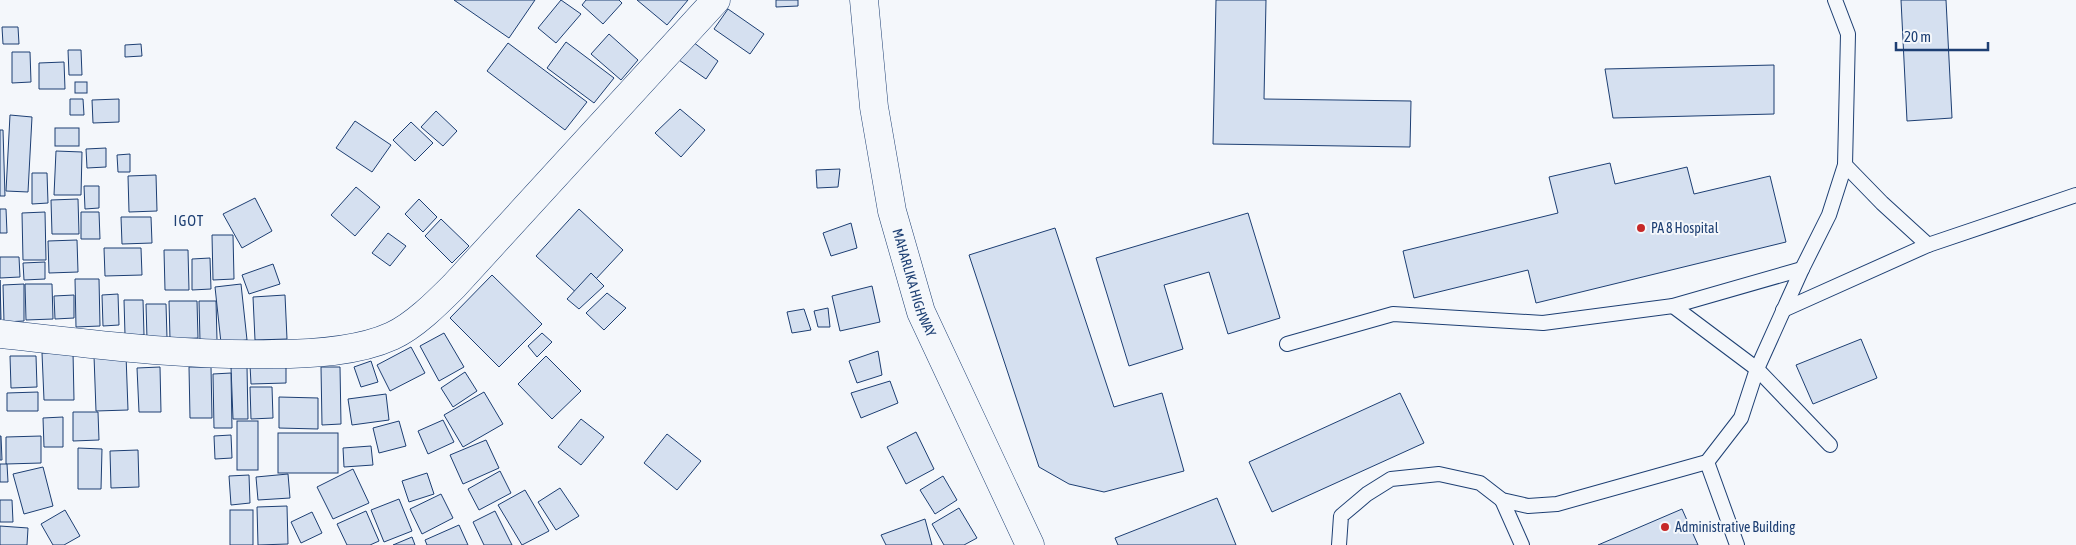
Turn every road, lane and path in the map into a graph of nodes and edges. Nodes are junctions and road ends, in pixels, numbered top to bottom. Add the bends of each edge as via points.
1 (716, 0) edge
2 (864, 0) edge
3 (1835, 0) edge
4 (1845, 164) junction
5 (2076, 195) edge
6 (1928, 246) junction
7 (1802, 268) junction
8 (1673, 306) junction
9 (1783, 310) junction
10 (0, 334) edge
11 (1287, 344) dead end
12 (1757, 369) junction
13 (1830, 445) dead end
14 (1707, 462) junction
15 (1502, 500) junction
16 (1030, 545) edge
17 (1338, 545) edge
18 (1522, 545) edge
19 (1737, 545) edge

1 - 10 main road via 454,286 423,315 393,336 352,348 303,354 234,355 148,350
2 - 16 main road, MAHARLIKA HIGHWAY via 874,107 891,201 921,312
3 - 4 lane via 1848,34
4 - 6 lane
4 - 7 lane via 1829,215
5 - 6 lane
6 - 9 lane
7 - 8 lane
7 - 9 lane
8 - 11 lane via 1543,323 1393,314
8 - 12 lane
9 - 12 lane
12 - 13 lane
12 - 14 lane via 1741,418
14 - 15 lane via 1557,504 1528,506
14 - 19 lane
15 - 17 lane via 1480,482 1439,474 1391,480 1367,494 1341,516
15 - 18 lane

